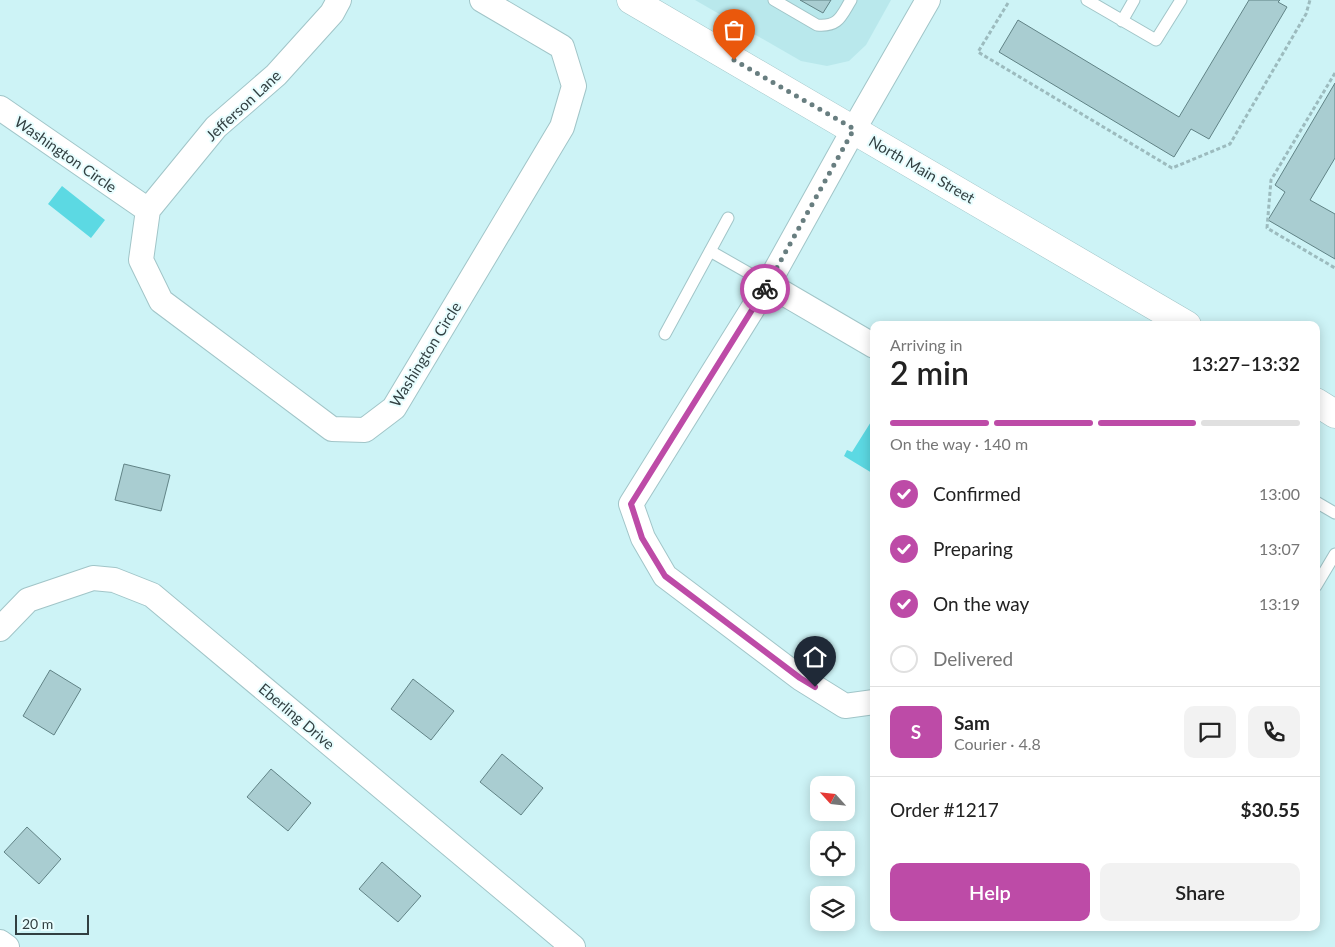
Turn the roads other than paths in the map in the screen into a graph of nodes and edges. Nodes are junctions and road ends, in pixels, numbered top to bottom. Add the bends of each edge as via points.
1 (339, 0) edge
2 (482, 0) edge
3 (631, 0) edge
4 (774, 0) edge
5 (851, 0) edge
6 (928, 0) edge
7 (1087, 0) edge
8 (1134, 0) edge
9 (1181, 0) edge
10 (1122, 20) junction
11 (0, 108) edge
12 (854, 129) junction
13 (148, 210) junction
14 (728, 218) dead end
15 (710, 251) junction
16 (768, 284) junction
17 (1180, 321) edge
18 (665, 334) dead end
19 (870, 344) edge
20 (1320, 405) edge
21 (1335, 414) edge
22 (1320, 504) edge
23 (1335, 513) edge
24 (1335, 554) edge
25 (1320, 579) edge
26 (0, 629) edge
27 (870, 703) edge
28 (0, 942) edge
29 (7, 947) edge
30 (573, 947) edge

1 - 13 street, Jefferson Lane via 332,13 276,75 216,127
2 - 13 street, Washington Circle via 562,48 574,86 562,127 394,408 365,430 332,429 161,301 141,260
3 - 12 street, North Main Street
4 - 5 lane via 817,26 839,20
6 - 12 street
7 - 10 lane
8 - 10 lane
9 - 10 lane via 1156,40
11 - 13 street, Washington Circle
12 - 16 street
12 - 17 street, North Main Street
14 - 15 lane
15 - 16 lane
15 - 18 lane
16 - 19 street
16 - 27 street via 631,504 642,538 665,576 800,678 845,706
20 - 21 street
22 - 23 lane
24 - 25 lane
26 - 30 street, Eberling Drive via 28,600 93,578 114,580 152,595
28 - 29 street

